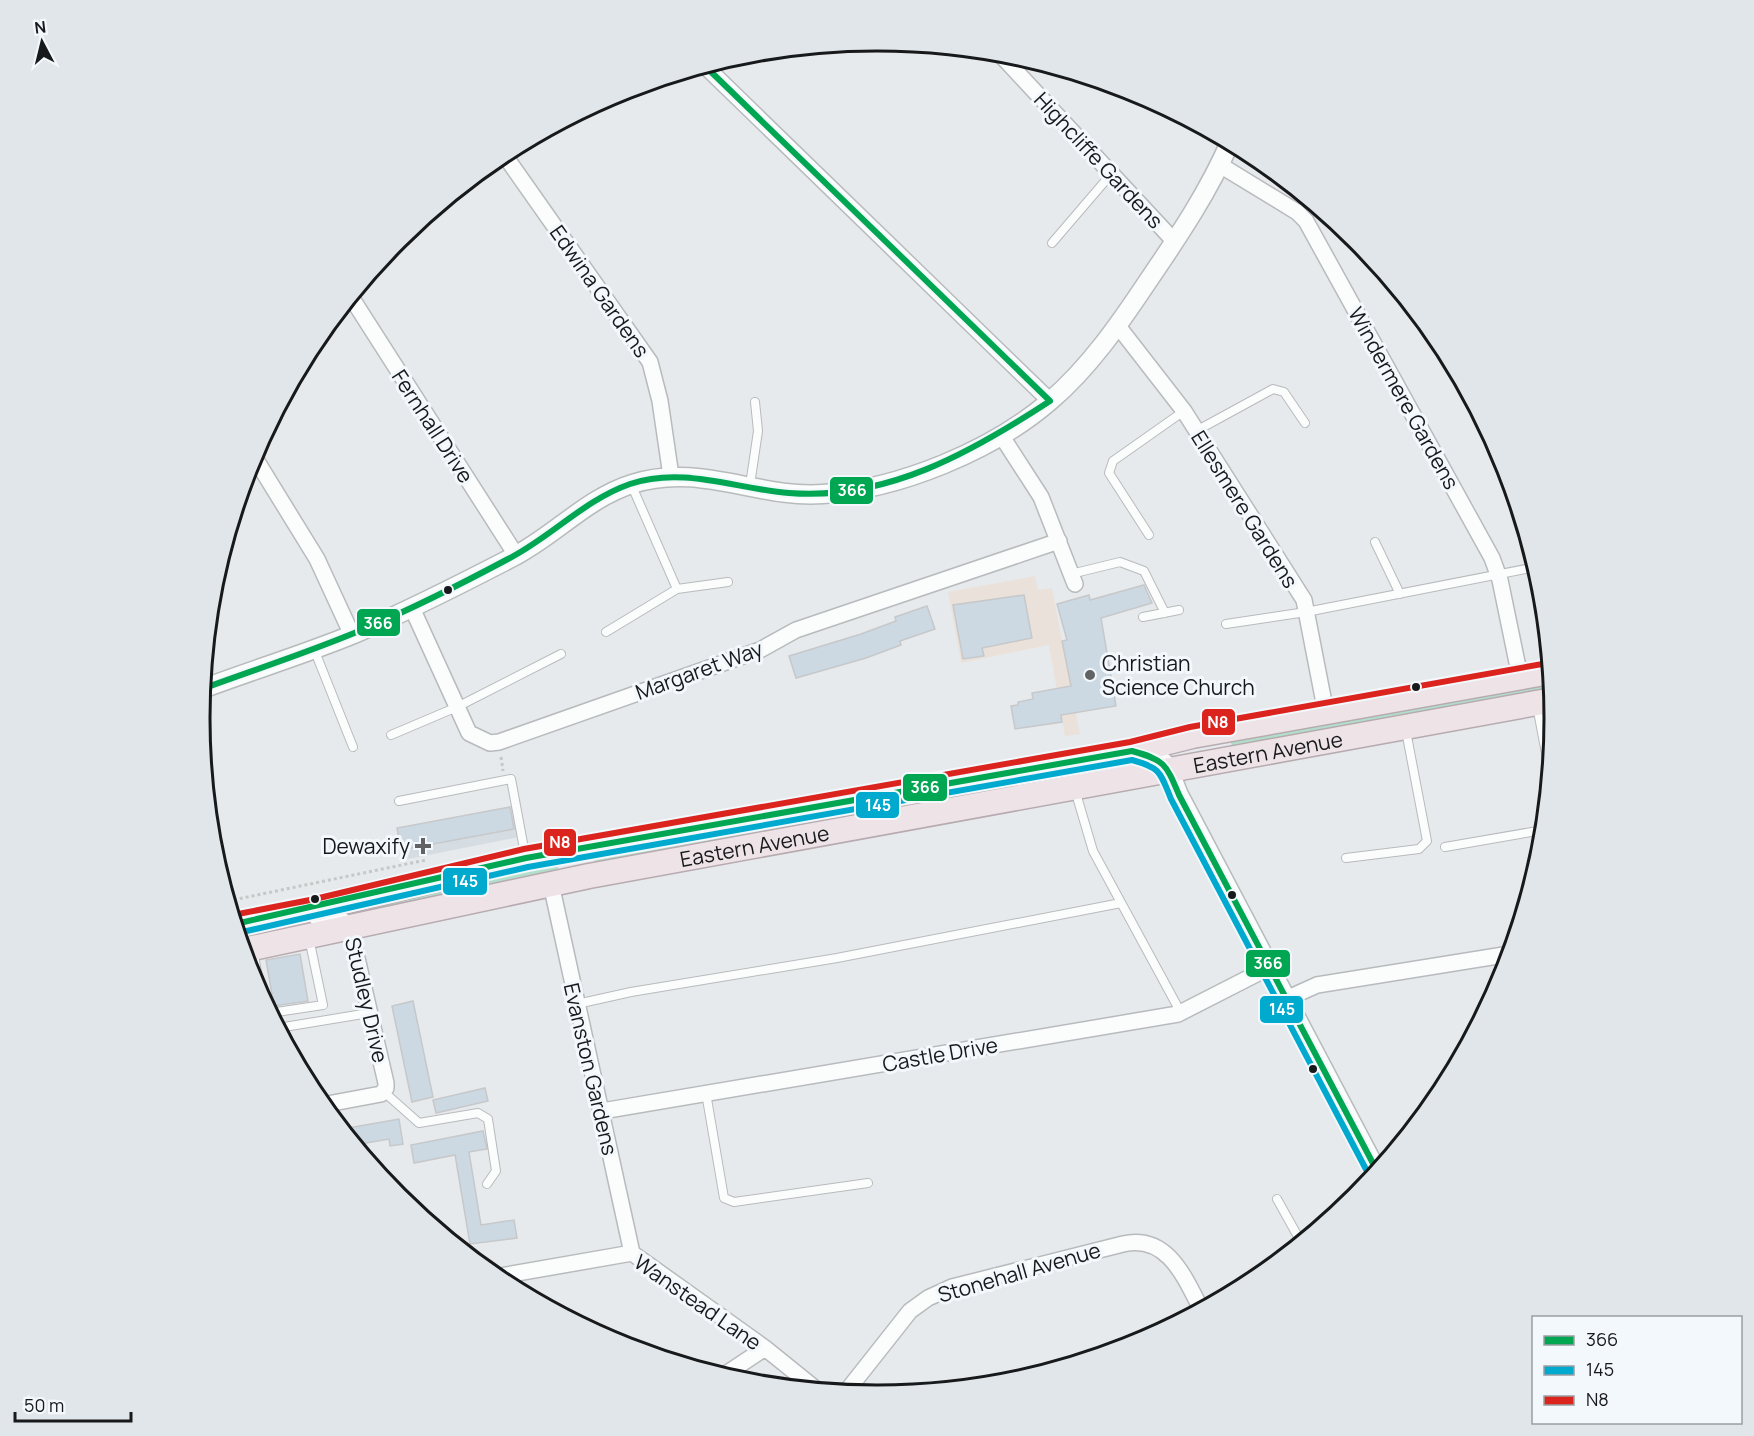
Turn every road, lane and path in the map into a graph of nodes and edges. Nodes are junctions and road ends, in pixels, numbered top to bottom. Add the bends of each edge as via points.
1 (1011, 65) edge
2 (711, 72) edge
3 (1227, 150) edge
4 (509, 161) edge
5 (1220, 165) junction
6 (1112, 173) junction
7 (1175, 242) junction
8 (1052, 243) dead end
9 (355, 303) edge
10 (1118, 326) junction
11 (1050, 401) junction
12 (755, 402) dead end
13 (1184, 411) junction
14 (1305, 423) dead end
15 (1196, 431) junction
16 (1001, 435) junction
17 (260, 466) edge
18 (671, 476) junction
19 (631, 484) junction
20 (750, 485) junction
21 (1149, 535) dead end
22 (1059, 541) junction
23 (1375, 542) dead end
24 (516, 555) junction
25 (1527, 569) edge
26 (1498, 575) junction
27 (1073, 579) joint
28 (728, 582) dead end
29 (677, 589) junction
30 (1400, 594) junction
31 (412, 608) junction
32 (1179, 610) dead end
33 (1306, 612) junction
34 (1166, 613) junction
35 (1143, 617) dead end
36 (1226, 624) dead end
37 (606, 632) dead end
38 (352, 635) junction
39 (314, 649) junction
40 (561, 654) dead end
41 (1543, 673) edge
42 (1520, 677) junction
43 (211, 684) edge
44 (1544, 702) edge
45 (457, 707) junction
46 (1326, 713) junction
47 (1406, 728) junction
48 (391, 735) dead end
49 (499, 742) junction
50 (353, 747) dead end
51 (1132, 751) junction
52 (1171, 771) junction
53 (505, 779) junction
54 (1075, 789) junction
55 (399, 801) dead end
56 (1534, 832) edge
57 (1445, 847) dead end
58 (526, 858) junction
59 (1346, 858) dead end
60 (551, 884) junction
61 (273, 894) dead end
62 (236, 900) edge
63 (1121, 903) junction
64 (242, 923) edge
65 (242, 923) edge
66 (350, 928) junction
67 (309, 937) junction
68 (251, 948) edge
69 (1500, 956) edge
70 (1270, 967) junction
71 (1286, 999) junction
72 (576, 1005) junction
73 (278, 1012) edge
74 (369, 1013) junction
75 (1180, 1013) junction
76 (286, 1027) edge
77 (384, 1092) junction
78 (706, 1093) junction
79 (333, 1103) edge
80 (602, 1111) junction
81 (1373, 1163) edge
82 (868, 1183) dead end
83 (487, 1184) dead end
84 (1277, 1199) dead end
85 (1297, 1235) edge
86 (632, 1253) junction
87 (509, 1275) edge
88 (1198, 1303) edge
89 (765, 1348) junction
90 (734, 1369) edge
91 (806, 1381) edge
92 (852, 1384) edge

1 - 6 street, Highcliffe Gardens
2 - 11 street
3 - 5 street
4 - 18 street, Edwina Gardens via 650,362
5 - 7 street
5 - 26 street, Windermere Gardens via 1298,212 1306,221
6 - 7 street, Highcliffe Gardens
6 - 8 lane
7 - 10 street
9 - 24 street, Fernhall Drive
10 - 11 street
10 - 13 street, Ellesmere Gardens
11 - 16 street
12 - 20 lane via 758,431
13 - 15 street, Ellesmere Gardens
13 - 21 lane via 1113,461 1109,473
14 - 15 lane via 1284,392 1273,389
15 - 33 street, Ellesmere Gardens via 1304,600
16 - 20 street via 935,467 861,490 819,495
16 - 22 street via 1041,497
17 - 38 street via 312,551
18 - 19 street
18 - 20 street
19 - 24 street via 610,492
19 - 29 lane
22 - 27 street
22 - 49 street, Margaret Way via 796,630 760,650
23 - 30 lane
24 - 31 street
25 - 26 lane
26 - 30 lane
26 - 42 street, Windermere Gardens
27 - 34 lane via 1120,562 1144,571
28 - 29 lane
29 - 37 lane
30 - 33 lane
31 - 38 street
31 - 45 street
32 - 34 lane
33 - 36 lane
33 - 46 street, Ellesmere Gardens
34 - 35 lane
38 - 39 street
39 - 43 street
39 - 50 lane
40 - 45 lane
41 - 42 highway, Eastern Avenue
42 - 46 highway, Eastern Avenue
44 - 47 highway, Eastern Avenue
45 - 48 lane
45 - 49 street via 469,733 490,743
46 - 51 highway, Eastern Avenue via 1192,736
47 - 52 highway, Eastern Avenue
47 - 59 lane via 1427,841 1419,849
49 - 53 path
51 - 52 street via 1159,757
51 - 58 highway, Eastern Avenue
52 - 54 highway, Eastern Avenue
52 - 70 street via 1179,795
53 - 55 lane
53 - 58 lane via 511,778
54 - 60 highway, Eastern Avenue
54 - 63 lane via 1093,851
56 - 57 lane
58 - 64 highway, Eastern Avenue
60 - 66 highway, Eastern Avenue
60 - 72 street, Evanston Gardens
61 - 62 path
63 - 72 lane
63 - 75 lane
65 - 66 street, Studley Drive via 337,916
66 - 67 highway, Eastern Avenue
66 - 74 street, Studley Drive
67 - 68 highway, Eastern Avenue
67 - 73 lane via 323,1005
69 - 71 street via 1317,985
70 - 71 street
70 - 75 street, Castle Drive
71 - 81 street
72 - 80 street, Evanston Gardens
74 - 76 lane
74 - 77 street, Studley Drive via 386,1083
75 - 78 street, Castle Drive
77 - 79 street, Studley Drive
77 - 83 lane via 419,1123 478,1113 488,1119 496,1172
78 - 80 street, Castle Drive
78 - 82 lane via 724,1198 734,1202
80 - 86 street, Evanston Gardens
84 - 85 lane
86 - 87 street, Wanstead Lane
86 - 89 street, Wanstead Lane
88 - 92 street, Stonehall Avenue via 1181,1271 1156,1245 1137,1240 952,1287 928,1298 910,1311
89 - 90 street
89 - 91 street, Wanstead Lane

